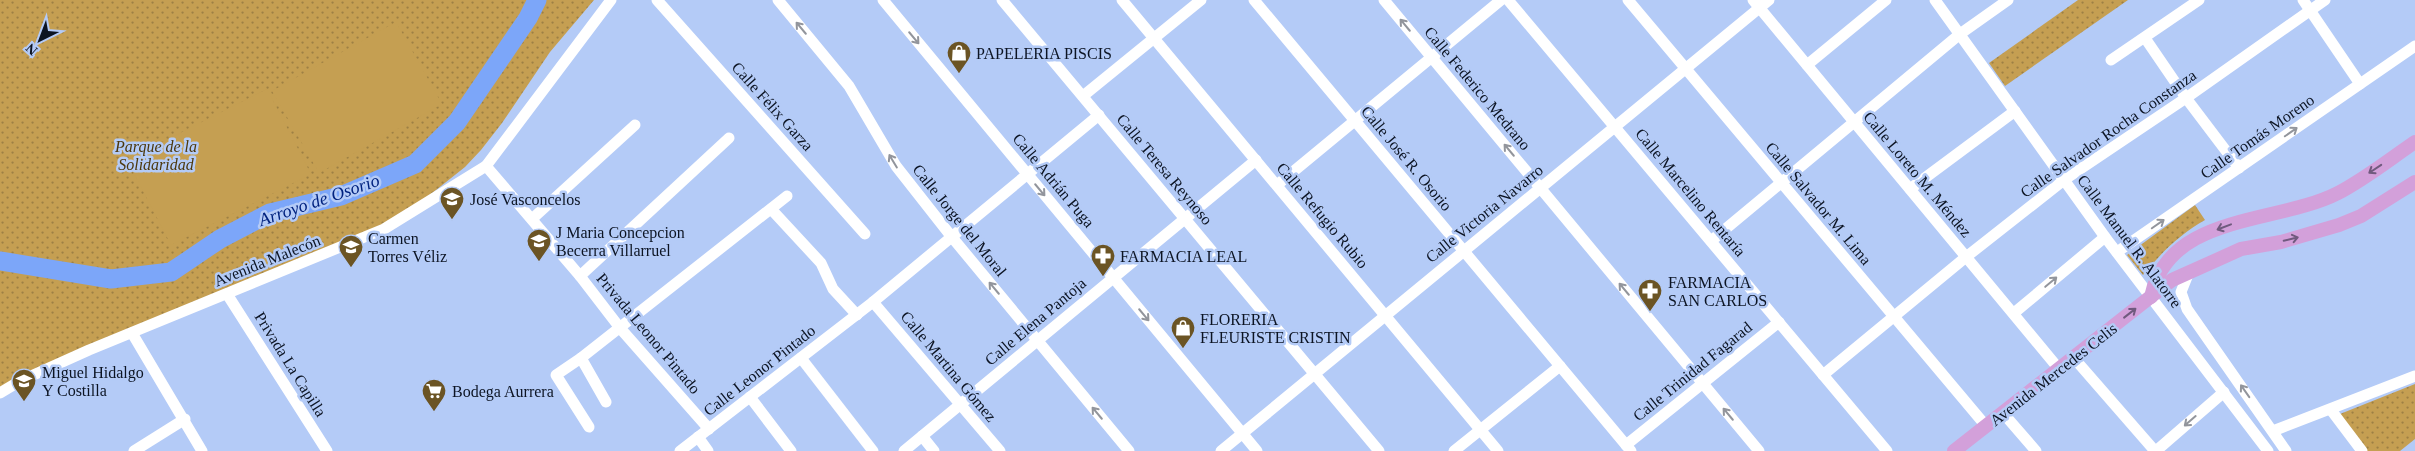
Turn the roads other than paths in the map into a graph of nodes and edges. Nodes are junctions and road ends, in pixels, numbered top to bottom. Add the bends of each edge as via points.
1 (611, 0) edge
2 (657, 0) edge
3 (778, 0) edge
4 (883, 0) edge
5 (1002, 0) edge
6 (1122, 0) edge
7 (1201, 0) edge
8 (1254, 0) edge
9 (1384, 0) edge
10 (1501, 0) edge
11 (1508, 0) edge
12 (1628, 0) edge
13 (1769, 0) edge
14 (1886, 0) edge
15 (1935, 0) edge
16 (2008, 0) edge
17 (2199, 0) edge
18 (2303, 0) edge
19 (2325, 0) edge
20 (1756, 4) edge
21 (2310, 10) junction
22 (1960, 34) junction
23 (1154, 38) junction
24 (2145, 38) junction
25 (2415, 46) edge
26 (1431, 57) junction
27 (2111, 60) dead end
28 (1807, 65) junction
29 (1685, 69) junction
30 (2360, 84) junction
31 (1083, 96) junction
32 (2186, 98) junction
33 (2014, 111) junction
34 (1099, 116) junction
35 (1354, 120) junction
36 (1855, 123) junction
37 (635, 125) dead end
38 (1614, 127) junction
39 (729, 138) dead end
40 (2415, 142) edge
41 (1256, 160) junction
42 (486, 166) junction
43 (2239, 168) junction
44 (1027, 174) junction
45 (2064, 180) junction
46 (2415, 182) edge
47 (1781, 183) junction
48 (1276, 185) junction
49 (1540, 188) junction
50 (1910, 190) junction
51 (787, 196) dead end
52 (771, 209) junction
53 (1185, 218) junction
54 (532, 219) junction
55 (865, 234) dead end
56 (951, 236) junction
57 (2105, 238) junction
58 (1711, 241) junction
59 (1464, 251) junction
60 (2118, 252) junction
61 (1966, 257) junction
62 (2189, 272) junction
63 (580, 276) junction
64 (1113, 278) junction
65 (227, 294) junction
66 (2151, 297) junction
67 (873, 302) junction
68 (2014, 313) junction
69 (857, 315) junction
70 (1386, 315) junction
71 (1894, 317) junction
72 (1779, 322) junction
73 (620, 328) junction
74 (132, 333) junction
75 (1037, 340) junction
76 (2073, 357) junction
77 (581, 358) junction
78 (801, 358) junction
79 (1560, 366) junction
80 (2059, 369) junction
81 (1314, 374) junction
82 (1823, 375) junction
83 (2415, 376) edge
84 (1703, 384) junction
85 (2224, 392) junction
86 (0, 393) edge
87 (750, 397) junction
88 (606, 402) dead end
89 (960, 404) junction
90 (2331, 410) junction
91 (2003, 413) junction
92 (185, 419) junction
93 (1986, 426) junction
94 (589, 428) dead end
95 (709, 429) junction
96 (1480, 430) junction
97 (2273, 431) junction
98 (1242, 433) junction
99 (922, 436) junction
100 (698, 438) junction
101 (1628, 448) edge
102 (134, 451) edge
103 (202, 451) edge
104 (327, 451) edge
105 (680, 451) edge
106 (708, 451) edge
107 (791, 451) edge
108 (873, 451) edge
109 (904, 451) edge
110 (934, 451) edge
111 (1000, 451) edge
112 (1128, 451) edge
113 (1221, 451) edge
114 (1257, 451) edge
115 (1379, 451) edge
116 (1454, 451) edge
117 (1498, 451) edge
118 (1759, 451) edge
119 (1887, 451) edge
120 (1954, 451) edge
121 (2036, 451) edge
122 (2156, 451) edge
123 (2268, 451) edge
124 (2286, 451) edge
125 (2362, 451) edge

1 - 42 street, Avenida Malecón
2 - 55 street, Calle Félix Garza
56 -> 3 street, Calle Jorge del Moral via 896,166 849,86
4 -> 44 street, Calle Adrián Puga
5 - 31 street, Calle Teresa Reynoso
6 - 23 street, Calle Refugio Rubio
7 - 23 street
8 - 35 street, Calle José R. Osorio
26 -> 9 street, Calle Federico Medrano
10 - 26 street
11 - 38 street, Calle Marcelino Rentaría
12 - 29 street, Calle Salvador M. Lima
13 - 20 street, Calle Victoria Navarro
14 - 28 street
15 - 22 street, Calle Manuel R. Alatorre
16 - 22 street
17 - 24 street
18 - 21 street
19 - 21 street, Calle Salvador Rocha Constanza
20 - 28 street, Calle Loreto M. Méndez
20 - 29 street, Calle Victoria Navarro
21 - 30 street
21 - 32 street, Calle Salvador Rocha Constanza
22 - 33 street, Calle Manuel R. Alatorre
22 - 36 street
23 - 31 street
23 - 41 street, Calle Refugio Rubio
24 - 27 street
24 - 32 street
25 - 30 street, Calle Tomás Moreno
26 - 35 street
49 -> 26 street, Calle Federico Medrano
28 - 36 street, Calle Loreto M. Méndez
29 - 38 street, Calle Victoria Navarro
29 - 47 street, Calle Salvador M. Lima
43 -> 30 street, Calle Tomás Moreno
31 - 34 street, Calle Teresa Reynoso
32 - 43 street
32 - 45 street, Calle Salvador Rocha Constanza
33 - 45 street, Calle Manuel R. Alatorre
33 - 50 street
34 - 44 street, Calle Leonor Pintado
34 - 53 street, Calle Teresa Reynoso
35 - 48 street
35 - 59 street, Calle José R. Osorio
36 - 47 street
36 - 50 street, Calle Loreto M. Méndez
37 - 54 street
38 - 49 street, Calle Victoria Navarro
38 - 58 street, Calle Marcelino Rentaría
39 - 63 street
40 -> 66 main road via 2339,193 2226,225 2188,243 2157,273
41 - 48 street, Calle Refugio Rubio
41 - 53 street, Calle Elena Pantoja
42 - 54 street, Privada Leonor Pintado
42 - 65 street, Avenida Malecón via 384,229
60 -> 43 street, Calle Tomás Moreno
44 - 56 street, Calle Leonor Pintado
44 -> 64 street, Calle Adrián Puga
45 - 57 street, Calle Manuel R. Alatorre
45 - 61 street, Calle Salvador Rocha Constanza
62 -> 46 main road, Avenida Mercedes Celis via 2240,249 2281,242 2339,225 2361,216
47 - 58 street
47 - 71 street, Calle Salvador M. Lima
48 - 70 street, Calle Refugio Rubio
49 - 59 street, Calle Victoria Navarro
84 -> 49 street, Calle Federico Medrano
50 - 61 street, Calle Loreto M. Méndez
51 - 52 street
52 - 69 street via 821,263 833,289
52 - 73 street
53 - 64 street, Calle Elena Pantoja
53 - 81 street, Calle Teresa Reynoso
54 - 63 street, Privada Leonor Pintado
56 - 67 street, Calle Leonor Pintado
75 -> 56 street, Calle Jorge del Moral
57 - 60 street, Calle Manuel R. Alatorre
68 -> 57 street
58 - 72 street, Calle Marcelino Rentaría
59 - 70 street, Calle Victoria Navarro
59 - 79 street, Calle José R. Osorio
60 - 66 street, Calle Manuel R. Alatorre
61 - 68 street, Calle Loreto M. Méndez
61 - 71 street, Calle Salvador Rocha Constanza
62 - 66 main road, Avenida Mercedes Celis via 2172,280
97 -> 62 street via 2187,310 2181,292
63 - 73 street, Privada Leonor Pintado
64 - 75 street, Calle Elena Pantoja
64 -> 98 street, Calle Adrián Puga
65 - 74 street, Avenida Malecón
65 - 104 street, Privada La Capilla
76 -> 66 main road, Avenida Mercedes Celis
66 - 85 street, Calle Manuel R. Alatorre
67 - 69 street, Calle Leonor Pintado
67 - 89 street, Calle Martina Gómez
68 - 80 street, Calle Loreto M. Méndez
69 - 78 street, Calle Leonor Pintado
70 - 81 street, Calle Victoria Navarro
70 - 96 street, Calle Refugio Rubio
71 - 82 street, Calle Salvador Rocha Constanza
71 - 93 street, Calle Salvador M. Lima
72 - 82 street, Calle Marcelino Rentaría
72 - 84 street, Calle Trinidad Fagarad
73 - 77 street
73 - 95 street, Privada Leonor Pintado
74 - 86 street, Avenida Malecón
74 - 92 street
75 - 89 street, Calle Elena Pantoja
112 -> 75 street, Calle Jorge del Moral
76 - 80 main road, Avenida Mercedes Celis
76 - 122 street
77 - 88 street
77 - 94 street via 556,375
78 - 87 street, Calle Leonor Pintado
78 - 108 street
79 - 96 street
79 - 101 street, Calle José R. Osorio
80 - 91 main road, Avenida Mercedes Celis
81 - 98 street, Calle Victoria Navarro
81 - 115 street, Calle Teresa Reynoso
82 - 119 street, Calle Marcelino Rentaría
83 - 90 street
84 - 101 street, Calle Trinidad Fagarad
118 -> 84 street, Calle Federico Medrano
85 -> 122 street
85 - 123 street, Calle Manuel R. Alatorre
87 - 95 street, Calle Leonor Pintado
87 - 107 street
89 - 99 street, Calle Elena Pantoja
89 - 111 street, Calle Martina Gómez
90 - 97 street
90 - 125 street
91 - 93 main road, Avenida Mercedes Celis
91 - 121 street
92 - 102 street
92 - 103 street
93 - 120 main road, Avenida Mercedes Celis
95 - 100 street, Calle Leonor Pintado
96 - 116 street
96 - 117 street, Calle Refugio Rubio
97 - 124 street
98 - 113 street, Calle Victoria Navarro
98 - 114 street, Calle Adrián Puga
99 - 109 street, Calle Elena Pantoja
99 - 110 street
100 - 105 street, Calle Leonor Pintado
100 - 106 street

